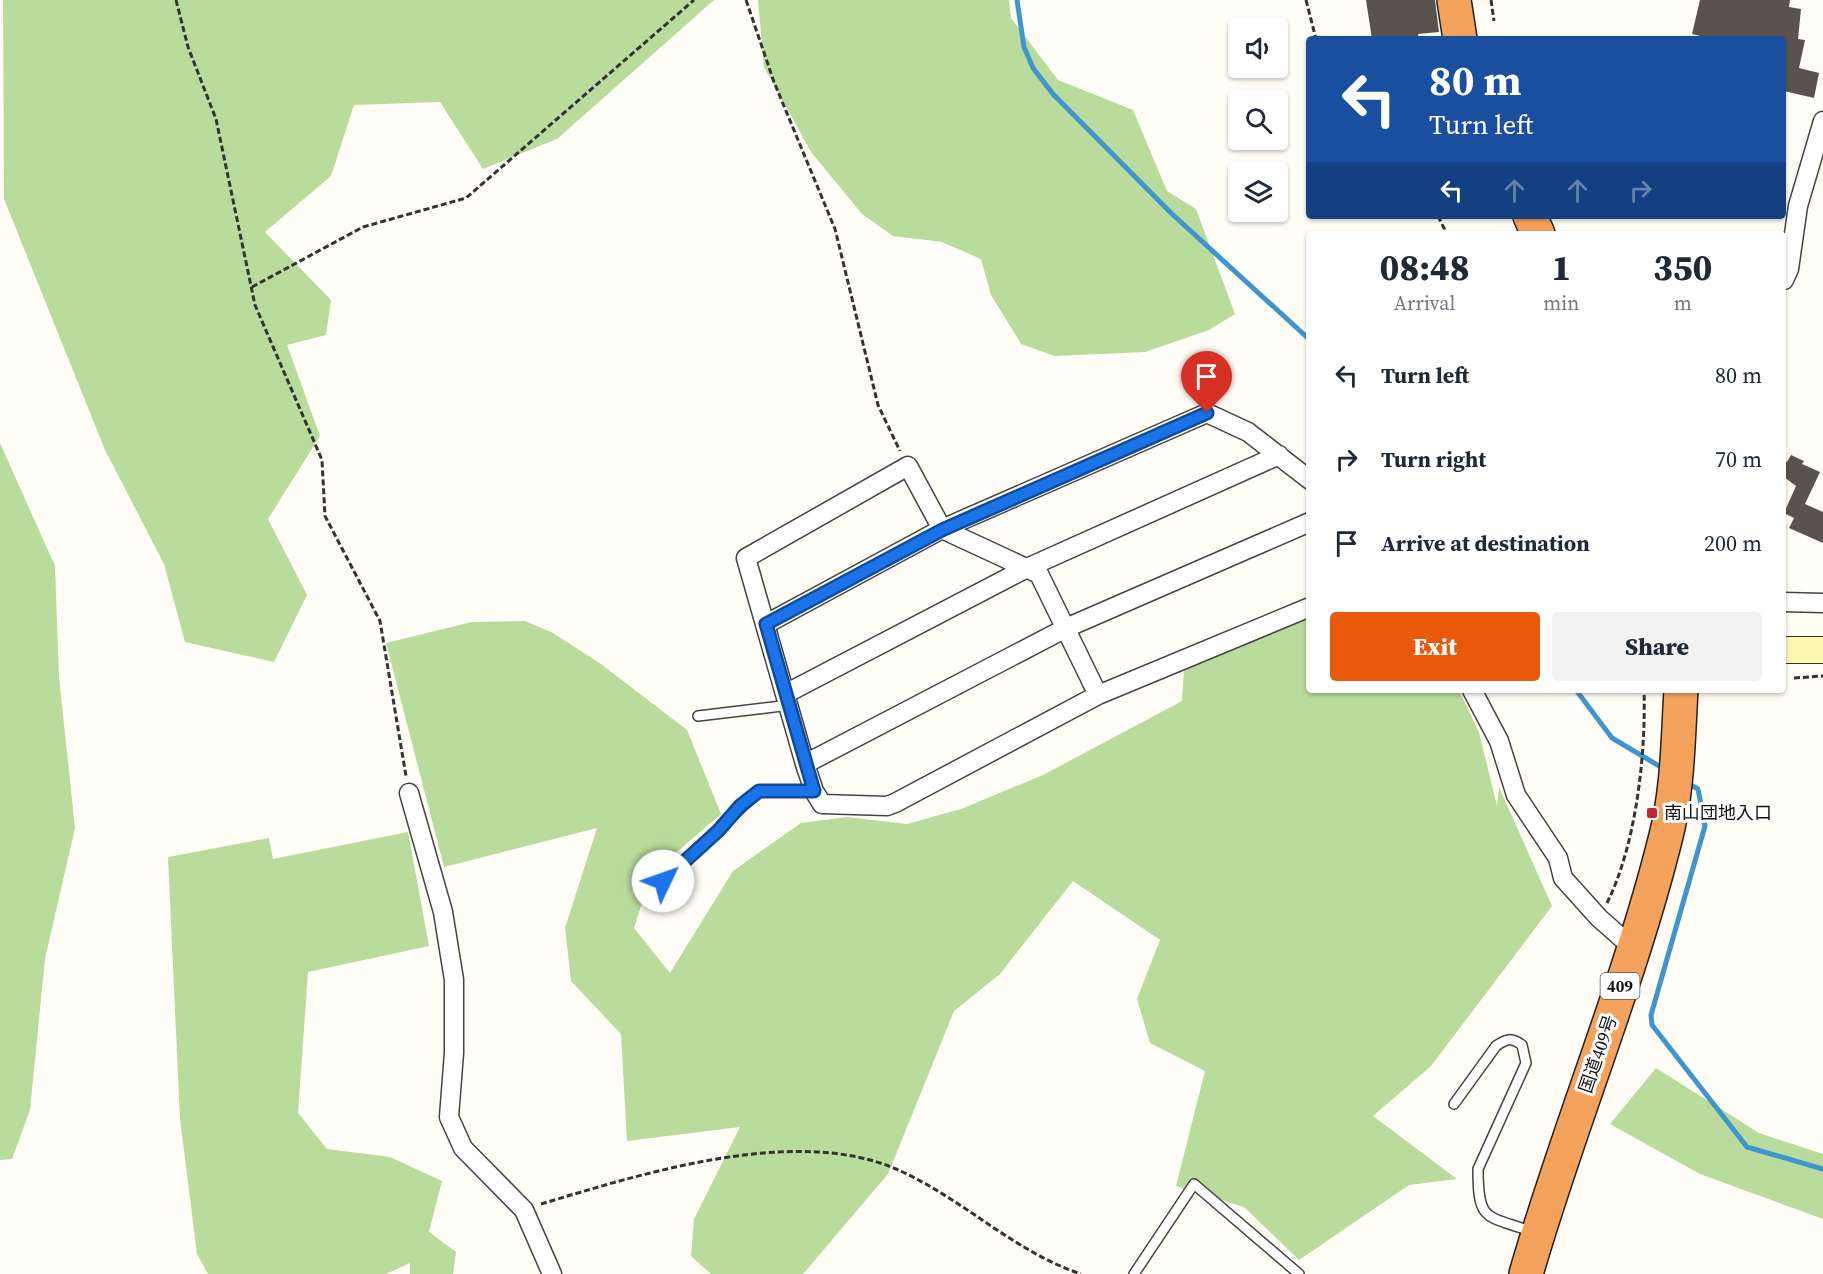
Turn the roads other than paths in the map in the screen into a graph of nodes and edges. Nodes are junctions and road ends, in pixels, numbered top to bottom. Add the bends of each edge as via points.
1 (1454, 0) edge
2 (1460, 36) edge
3 (1823, 121) edge
4 (1786, 276) edge
5 (1279, 455) junction
6 (1306, 477) edge
7 (1306, 524) edge
8 (942, 530) junction
9 (1027, 568) junction
10 (1786, 602) edge
11 (1823, 603) edge
12 (1306, 609) edge
13 (766, 624) junction
14 (1066, 628) junction
15 (1786, 650) edge
16 (1823, 650) edge
17 (1474, 693) edge
18 (1681, 693) edge
19 (1098, 695) junction
20 (788, 699) junction
21 (698, 716) dead end
22 (805, 764) junction
23 (814, 791) junction
24 (409, 793) road end
25 (663, 881) dead end
26 (1633, 948) junction
27 (1454, 1104) dead end
28 (1538, 1233) junction
29 (552, 1274) edge
30 (1134, 1274) edge
31 (1299, 1274) edge
32 (1526, 1274) edge

1 - 2 highway
3 - 4 street via 1798,206
5 - 6 street
5 - 8 street via 1248,432 1207,413
5 - 9 street
7 - 14 street
8 - 9 street
8 - 13 street
8 - 13 street via 908,466 746,558
9 - 14 street via 1039,574
9 - 20 street
10 - 11 street
12 - 19 street
13 - 20 street
14 - 19 street
14 - 22 street
15 - 16 street
17 - 26 street via 1499,741 1516,795 1558,858 1563,878
18 - 26 highway, 国道409号 / 409 via 1676,772 1666,838
19 - 23 street via 887,806 822,804
20 - 21 lane
20 - 22 street
22 - 23 street
23 - 25 lane via 759,791
24 - 29 street via 442,912 454,980 449,1117 463,1148 524,1210
26 - 28 highway, 国道409号 / 409
27 - 28 lane via 1496,1046 1505,1040 1522,1044 1526,1063 1478,1169 1478,1186 1480,1206 1486,1215
28 - 32 highway, 国道409号 / 409
30 - 31 lane via 1194,1184

